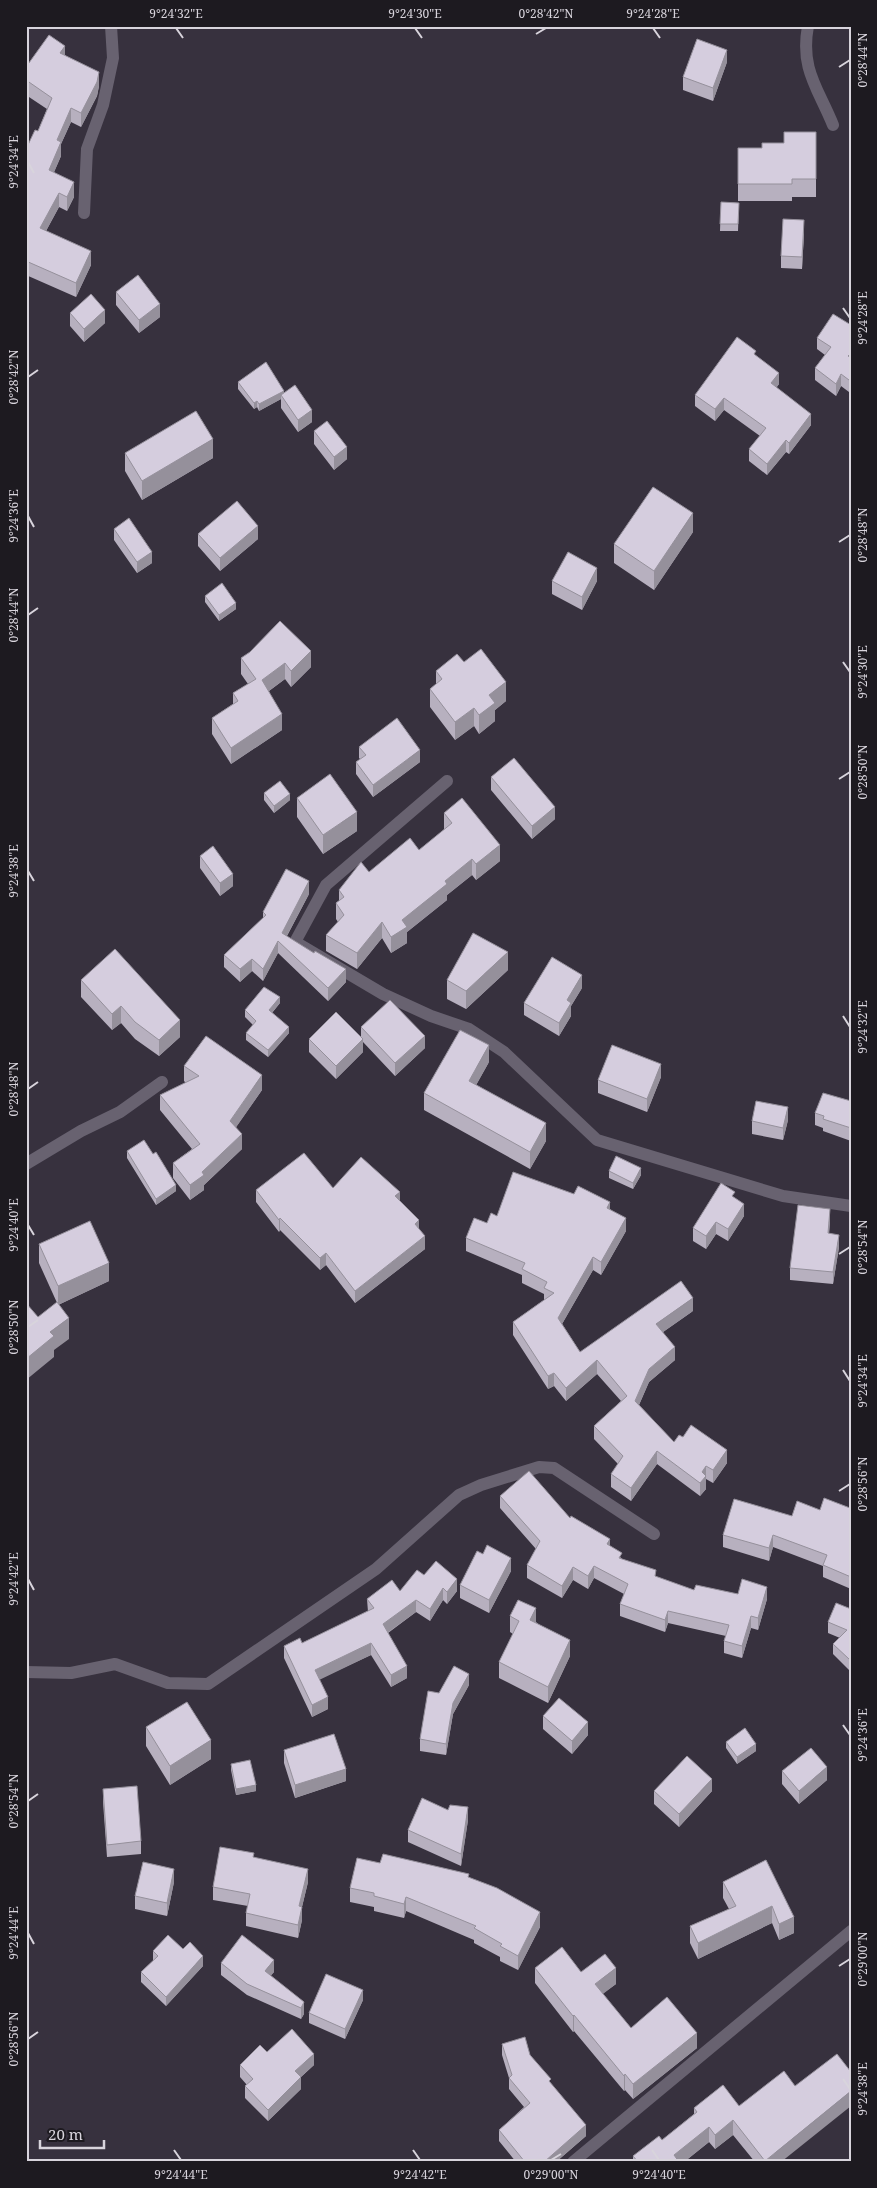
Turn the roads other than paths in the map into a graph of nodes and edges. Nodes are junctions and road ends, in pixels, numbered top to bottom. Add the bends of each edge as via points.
1 (111, 26) edge
2 (808, 26) edge
3 (833, 126) dead end
4 (84, 213) dead end
5 (447, 781) dead end
6 (162, 1082) dead end
7 (26, 1164) edge
8 (851, 1206) edge
9 (654, 1534) dead end
10 (26, 1672) edge
11 (851, 1931) edge
12 (573, 2162) edge

1 - 4 street via 113,58 103,105 87,149
2 - 3 street via 806,62
5 - 8 street via 326,885 295,942 384,994 469,1029 504,1052 598,1140 783,1196
6 - 7 street via 120,1112 81,1130
9 - 10 street via 554,1468 539,1467 459,1495 376,1569 208,1684 168,1683 115,1664 71,1673
11 - 12 street

